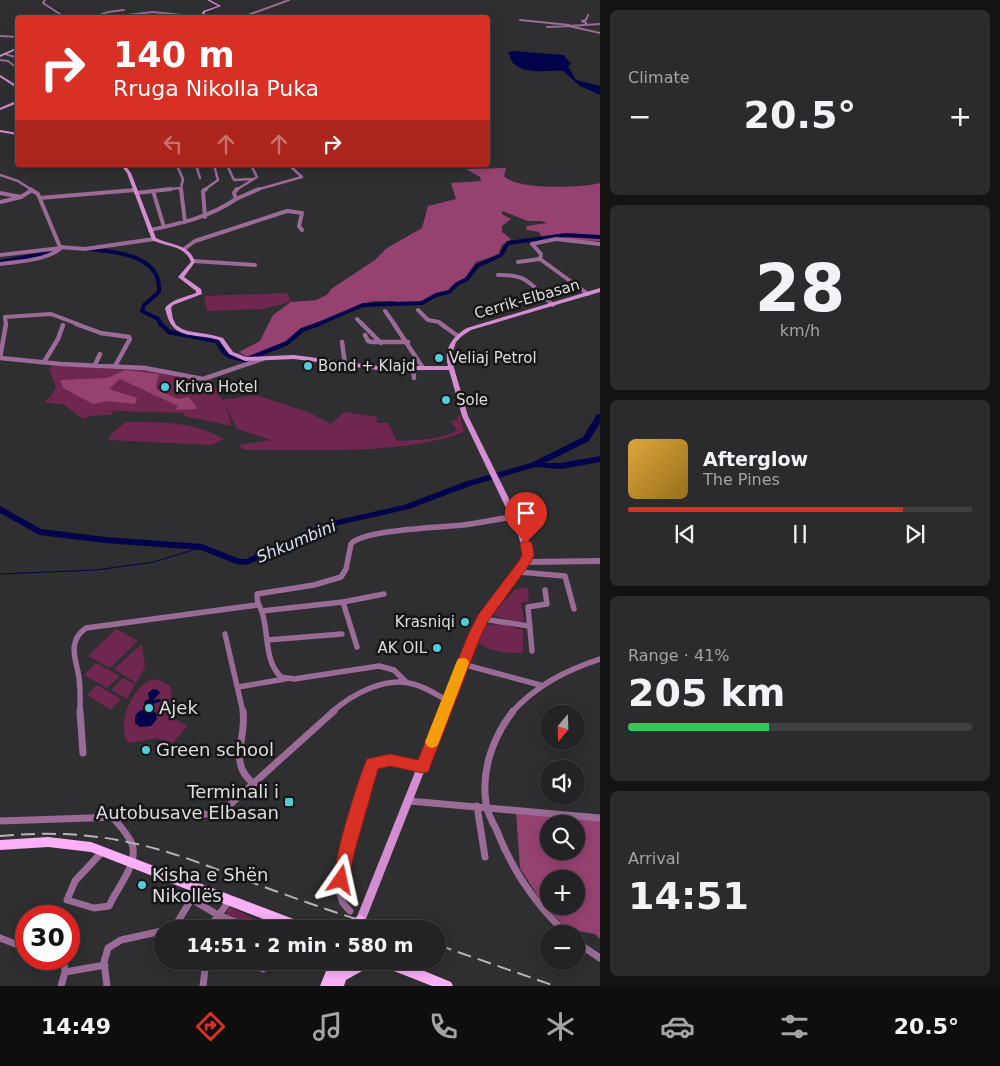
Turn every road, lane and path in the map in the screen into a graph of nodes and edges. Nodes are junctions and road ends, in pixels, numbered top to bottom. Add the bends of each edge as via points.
1 (45, 0) edge
2 (208, 0) edge
3 (289, 0) edge
4 (124, 10) dead end
5 (58, 15) edge
6 (99, 15) edge
7 (132, 15) edge
8 (182, 15) edge
9 (203, 15) edge
10 (248, 15) edge
11 (588, 15) dead end
12 (520, 20) dead end
13 (598, 24) edge
14 (569, 26) junction
15 (547, 27) dead end
16 (600, 34) edge
17 (0, 36) edge
18 (15, 37) edge
19 (15, 49) edge
20 (5, 54) junction
21 (0, 56) edge
22 (15, 57) edge
23 (0, 60) edge
24 (15, 67) edge
25 (0, 76) edge
26 (15, 86) edge
27 (15, 102) edge
28 (0, 109) edge
29 (0, 131) edge
30 (15, 134) edge
31 (124, 167) edge
32 (197, 167) edge
33 (215, 167) edge
34 (228, 167) edge
35 (252, 167) edge
36 (291, 167) edge
37 (178, 168) dead end
38 (0, 176) edge
39 (8, 178) junction
40 (200, 178) dead end
41 (253, 179) junction
42 (0, 181) edge
43 (181, 188) junction
44 (32, 190) junction
45 (136, 191) junction
46 (152, 191) junction
47 (0, 193) edge
48 (21, 197) junction
49 (40, 198) junction
50 (236, 199) junction
51 (0, 202) edge
52 (205, 217) junction
53 (184, 222) junction
54 (164, 227) junction
55 (150, 230) junction
56 (302, 230) dead end
57 (154, 239) junction
58 (600, 244) edge
59 (61, 248) junction
60 (184, 249) junction
61 (0, 255) edge
62 (540, 259) junction
63 (193, 261) junction
64 (518, 262) dead end
65 (0, 264) edge
66 (255, 265) dead end
67 (498, 275) dead end
68 (600, 290) edge
69 (588, 294) junction
70 (553, 304) junction
71 (418, 310) dead end
72 (386, 311) dead end
73 (357, 319) dead end
74 (63, 325) dead end
75 (365, 336) dead end
76 (458, 336) junction
77 (342, 342) dead end
78 (408, 342) junction
79 (381, 343) junction
80 (100, 354) dead end
81 (0, 358) edge
82 (262, 359) junction
83 (44, 362) junction
84 (345, 364) junction
85 (95, 365) junction
86 (115, 366) junction
87 (413, 368) junction
88 (423, 368) junction
89 (450, 368) junction
90 (414, 378) dead end
91 (512, 514) junction
92 (600, 561) edge
93 (525, 562) junction
94 (519, 572) junction
95 (545, 590) dead end
96 (384, 594) dead end
97 (342, 602) junction
98 (257, 605) junction
99 (574, 609) dead end
100 (262, 612) junction
101 (482, 619) junction
102 (529, 626) junction
103 (225, 634) dead end
104 (342, 634) dead end
105 (267, 640) junction
106 (357, 647) dead end
107 (532, 651) dead end
108 (600, 659) edge
109 (462, 664) junction
110 (286, 679) junction
111 (406, 682) junction
112 (540, 685) junction
113 (238, 687) junction
114 (448, 700) junction
115 (83, 753) dead end
116 (422, 767) junction
117 (254, 784) junction
118 (409, 801) junction
119 (478, 806) junction
120 (486, 807) junction
121 (113, 818) junction
122 (600, 818) edge
123 (0, 820) edge
124 (0, 845) edge
125 (103, 851) junction
126 (485, 857) dead end
127 (131, 862) junction
128 (198, 887) junction
129 (191, 898) junction
130 (230, 900) junction
131 (350, 911) dead end
132 (218, 915) junction
133 (179, 920) edge
134 (214, 920) edge
135 (230, 920) edge
136 (269, 920) edge
137 (362, 920) edge
138 (557, 925) edge
139 (154, 933) edge
140 (0, 938) edge
141 (15, 944) edge
142 (585, 948) edge
143 (600, 958) edge
144 (105, 965) junction
145 (205, 970) edge
146 (406, 970) edge
147 (335, 971) edge
148 (65, 972) joint
149 (61, 986) edge
150 (108, 986) edge
151 (203, 986) edge
152 (326, 986) edge
153 (447, 986) edge

1 - 5 street via 43,3
2 - 9 main road via 220,6
3 - 10 street
4 - 6 street
7 - 8 street via 156,12
11 - 13 street via 582,21
12 - 14 street
13 - 14 street
14 - 15 street
14 - 16 street
17 - 18 street
19 - 20 main road
20 - 21 main road
20 - 22 street
23 - 24 street via 8,61
25 - 26 main road
27 - 28 main road
29 - 30 main road
31 - 45 main road
32 - 40 street
33 - 52 street via 218,180 204,191
34 - 41 street via 234,180
35 - 41 street via 257,177
36 - 50 street via 302,177 257,189
37 - 43 street via 183,179
38 - 39 street
39 - 42 street
39 - 44 street via 22,182
41 - 50 street via 236,190
43 - 46 street
43 - 53 street
44 - 48 street
44 - 49 street
45 - 46 street
45 - 49 street
45 - 55 main road
46 - 54 street
47 - 48 street
48 - 51 street
49 - 59 street
50 - 52 street
52 - 53 street
53 - 54 street
54 - 55 street
55 - 57 main road
56 - 60 street via 302,213 287,210 195,241
57 - 59 street via 85,249
57 - 60 main road
58 - 62 street via 565,240 532,244 541,254
59 - 61 street
59 - 65 street via 44,256
60 - 63 main road
62 - 64 street
62 - 69 street
63 - 66 street
63 - 82 main road via 181,277 200,292 169,306 168,314 173,326 184,333 221,339 231,353 248,359
67 - 70 street via 525,277
68 - 69 main road, Cerrik-Elbasan
69 - 70 main road, Cerrik-Elbasan
70 - 76 main road, Cerrik-Elbasan via 476,326
71 - 76 street via 428,320 439,322
72 - 78 street
73 - 79 street
74 - 83 street
75 - 79 street via 369,342
76 - 89 main road via 449,352
77 - 84 street
78 - 79 street
78 - 88 street
80 - 85 street
81 - 83 street
81 - 86 street via 6,330 5,317 50,314 101,332 128,337 130,339
82 - 84 main road via 294,357
82 - 86 street via 204,379
83 - 85 street
84 - 87 main road
85 - 86 street
87 - 88 main road
87 - 90 street
88 - 89 main road
89 - 91 main road via 465,416
91 - 93 main road via 526,543 528,555
91 - 98 street via 462,525 385,533 356,540 352,543 341,578 259,592
92 - 93 street
93 - 94 main road
94 - 99 street via 565,576
94 - 101 main road
95 - 102 street via 547,604 528,607
96 - 97 street
97 - 100 street
97 - 106 street
98 - 100 street
98 - 115 street via 80,630 76,636 74,660 78,672
100 - 105 street
101 - 102 street
101 - 109 main road
102 - 107 street
103 - 113 street
104 - 105 street
105 - 110 street via 274,666 279,676
108 - 112 street via 570,669
109 - 112 street
109 - 114 main road
110 - 111 street via 379,666 394,670
110 - 113 street
111 - 114 street
111 - 117 street via 379,686 340,706
112 - 120 street via 516,705 497,733 489,754
113 - 117 street via 245,723 239,759 244,776
114 - 116 main road
116 - 118 main road
116 - 131 street via 390,760 372,764 347,850 339,891
117 - 121 street via 225,809 209,814
118 - 119 street
118 - 137 main road
119 - 120 street
119 - 126 street
120 - 122 street
120 - 138 street via 512,868 528,894
121 - 123 street
121 - 127 street via 132,843
124 - 125 main road via 61,843
125 - 127 main road
125 - 127 street via 71,888 67,900 104,909 109,906
127 - 128 main road
128 - 129 street
128 - 130 main road
129 - 132 street
129 - 133 street
130 - 132 street
130 - 136 main road
132 - 134 street
132 - 135 street
139 - 144 street via 119,940 106,950
140 - 141 street
142 - 143 street
144 - 148 street
144 - 150 street
145 - 151 street
146 - 153 main road
147 - 152 main road
148 - 149 street

